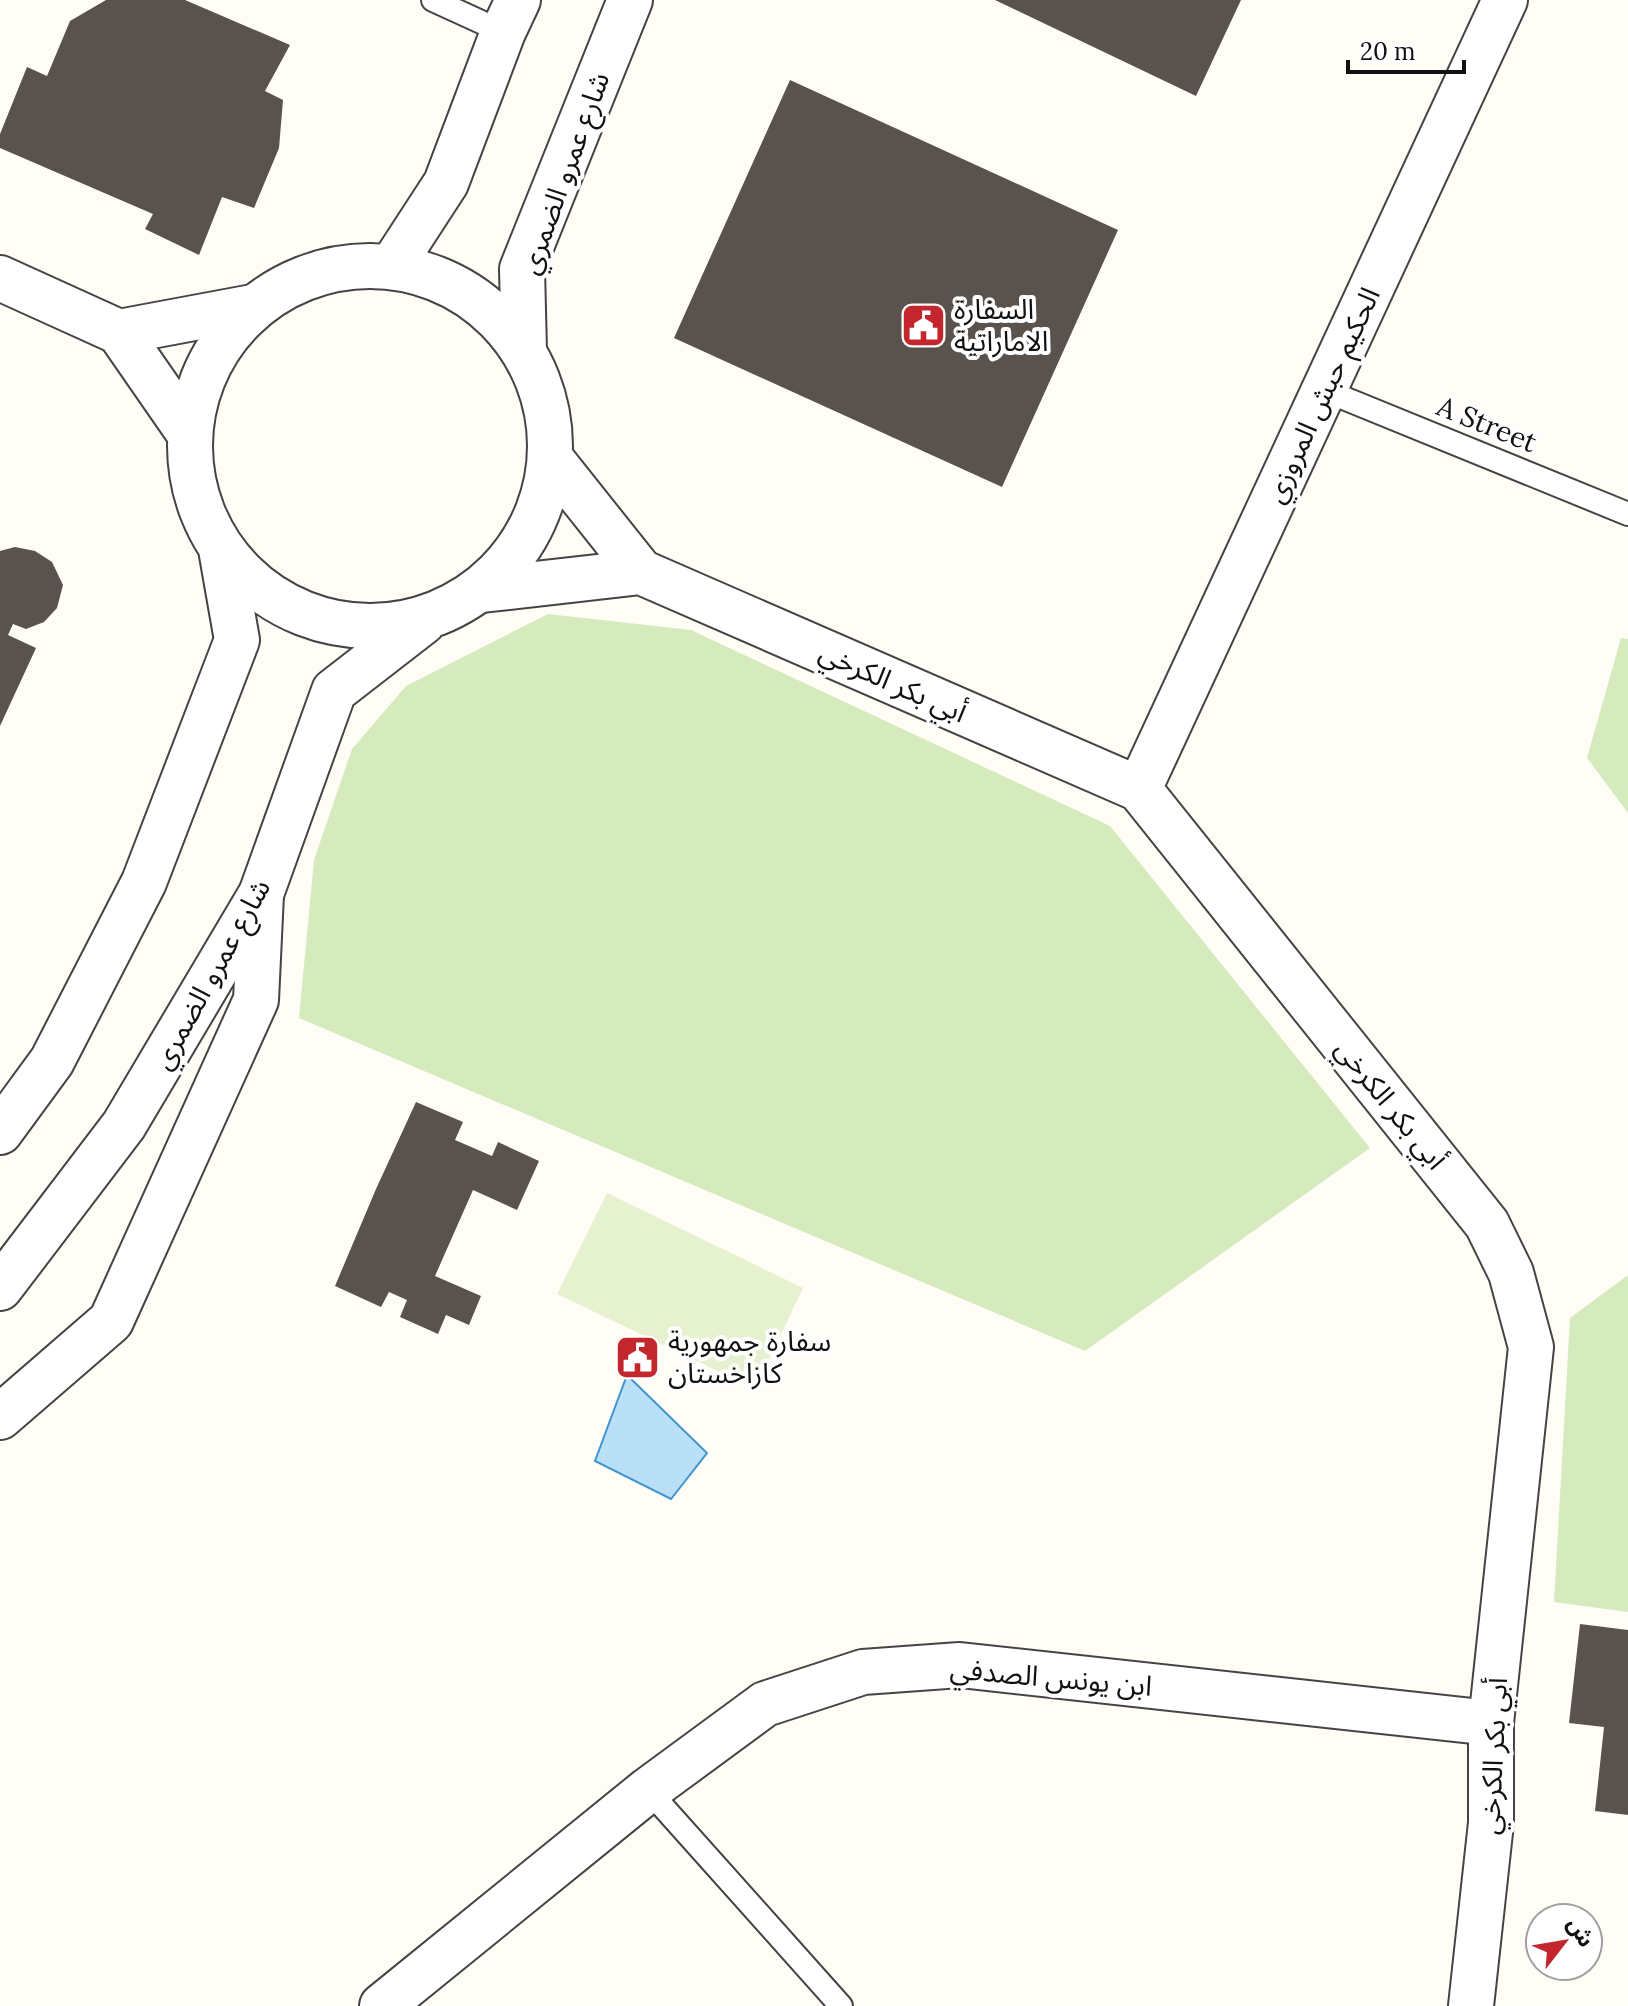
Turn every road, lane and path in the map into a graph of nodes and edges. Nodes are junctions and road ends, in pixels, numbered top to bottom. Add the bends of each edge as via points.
1 (433, 0) edge
2 (1505, 0) edge
3 (631, 4) edge
4 (510, 16) edge
5 (392, 266) junction
6 (0, 278) edge
7 (253, 307) junction
8 (119, 332) junction
9 (524, 351) junction
10 (1324, 390) junction
11 (189, 433) junction
12 (551, 459) junction
13 (1628, 514) edge
14 (221, 549) junction
15 (641, 572) junction
16 (482, 590) junction
17 (426, 619) junction
18 (1139, 789) junction
19 (261, 894) junction
20 (0, 1132) edge
21 (0, 1288) edge
22 (0, 1417) edge
23 (1491, 1723) junction
24 (648, 1790) junction
25 (382, 2006) edge
26 (841, 2006) edge
27 (1471, 2006) edge

1 - 4 lane
2 - 10 street, الحكيم حبش المروزي
3 - 9 street, شارع عمرو الضمري via 522,269
4 - 5 street via 446,183
5 - 7 street via 343,267 295,281
5 - 9 street via 444,281 489,310
6 - 8 street
7 - 8 street
7 - 11 street via 221,343 199,386
8 - 11 street
9 - 12 street
10 - 13 lane, A Street
10 - 18 street, الحكيم حبش المروزي
11 - 14 street via 190,465
12 - 15 street
12 - 16 street via 541,509 517,554
14 - 17 street via 261,591 313,619 369,628
14 - 20 street via 237,640 232,655 144,882 52,1061
15 - 16 street
15 - 18 street, أبي بكر الكرخي
16 - 17 street
17 - 19 street, شارع عمرو الضمري via 334,691
18 - 23 street, أبي بكر الكرخي via 1487,1224 1511,1273 1531,1347
19 - 21 street, شارع عمرو الضمري via 124,1125
19 - 22 street via 256,1000 111,1321
23 - 24 street, ابن يونس الصدفي via 960,1665 863,1672 765,1704
23 - 27 street, أبي بكر الكرخي via 1491,1823
24 - 25 street, ابن يونس الصدفي
24 - 26 lane

